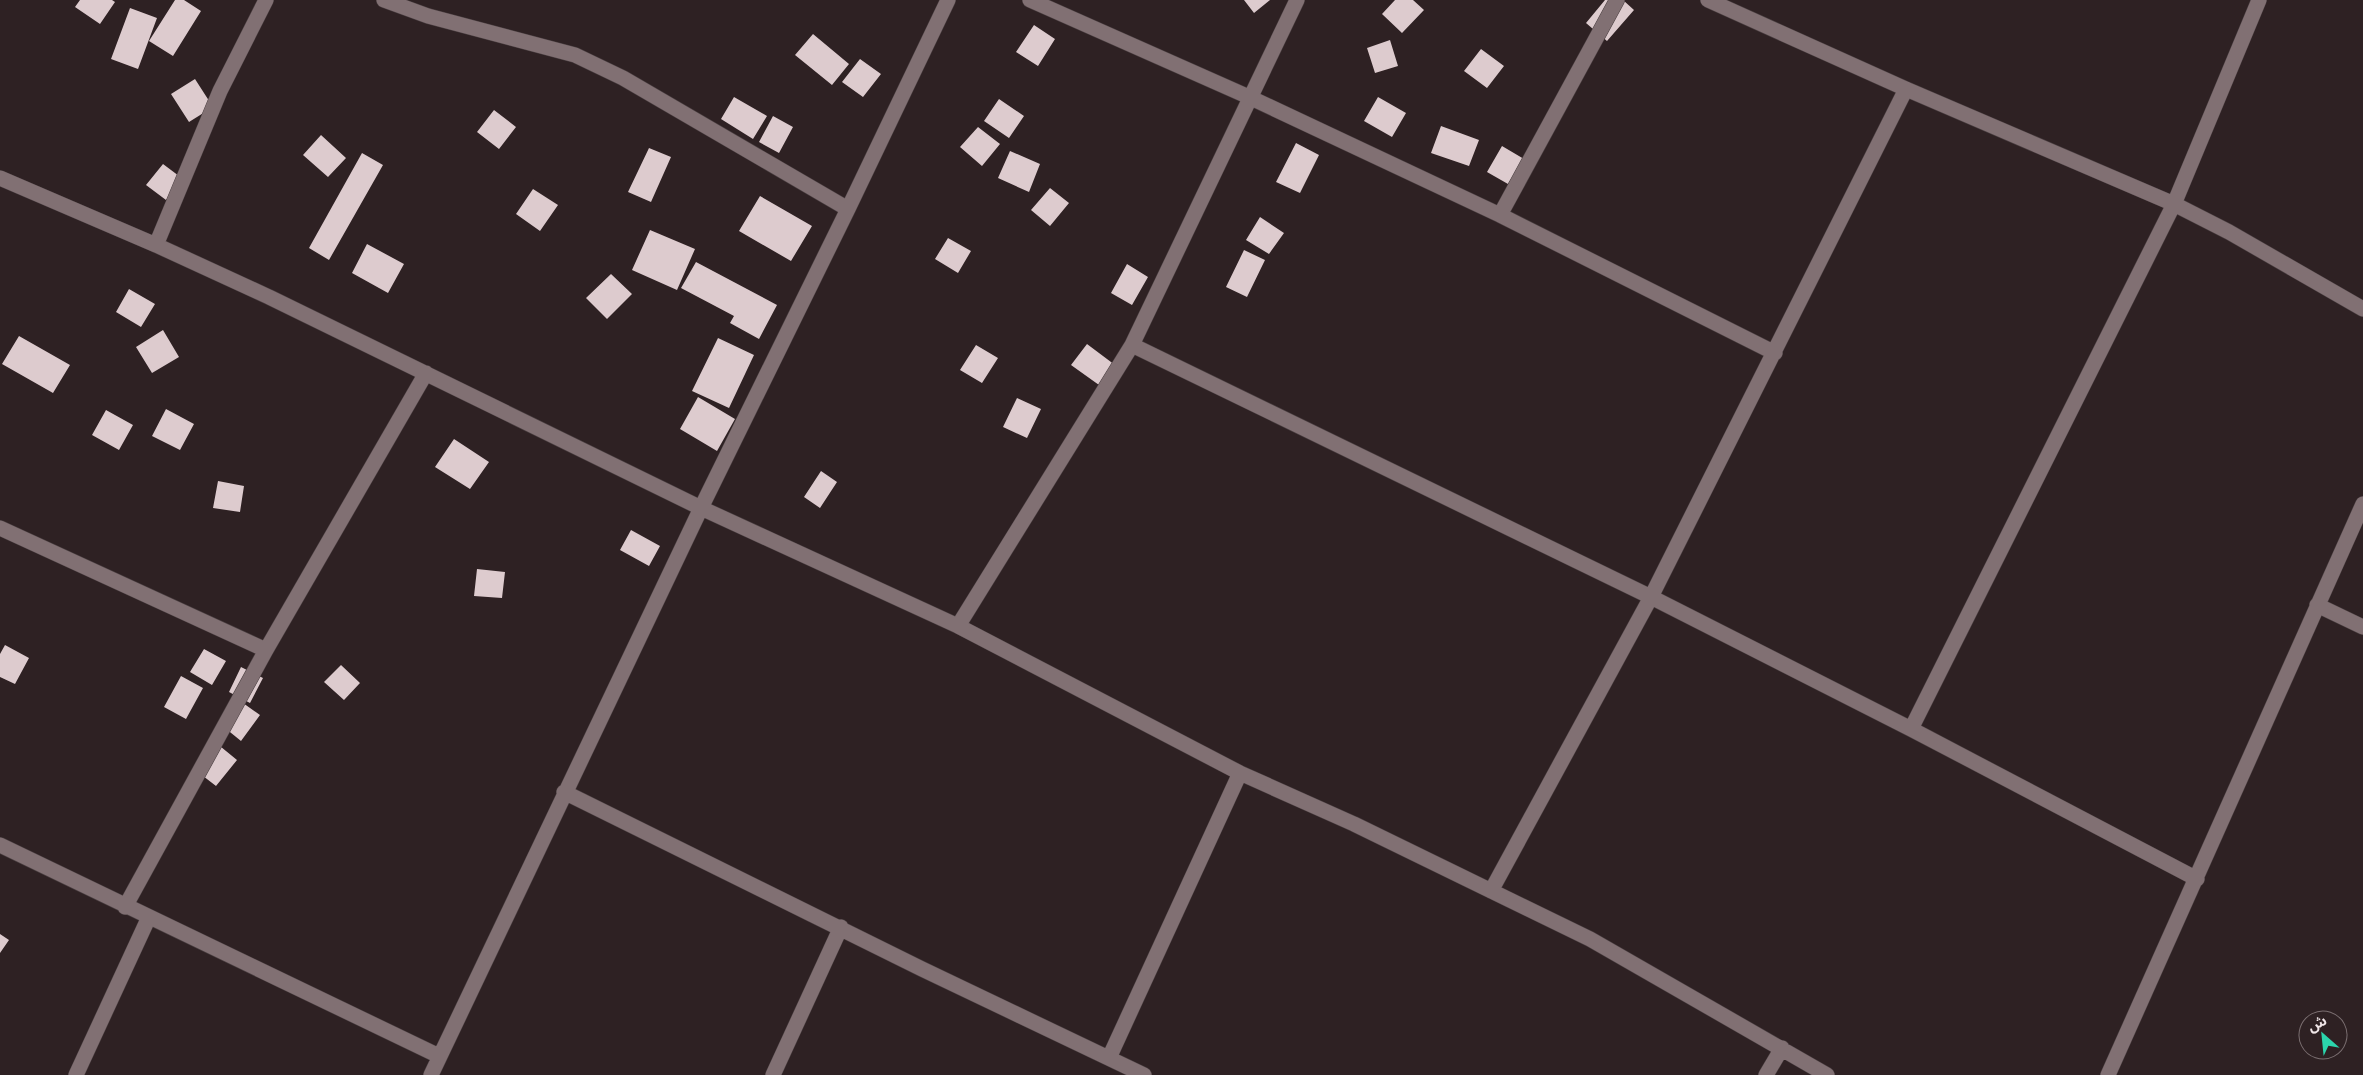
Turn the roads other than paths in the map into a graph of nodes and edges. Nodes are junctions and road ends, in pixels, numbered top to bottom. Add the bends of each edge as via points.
1 (266, 0) edge
2 (384, 0) edge
3 (948, 0) edge
4 (1030, 0) edge
5 (1297, 0) edge
6 (1617, 0) edge
7 (1708, 0) edge
8 (2259, 0) edge
9 (1906, 89) junction
10 (1249, 96) junction
11 (0, 178) edge
12 (2174, 204) junction
13 (848, 208) junction
14 (1500, 215) junction
15 (156, 245) junction
16 (2363, 309) edge
17 (1132, 345) junction
18 (1775, 353) junction
19 (426, 373) junction
20 (2363, 504) edge
21 (701, 508) junction
22 (0, 528) edge
23 (1651, 597) junction
24 (2317, 605) junction
25 (958, 626) junction
26 (2363, 627) edge
27 (266, 650) junction
28 (1912, 729) junction
29 (1240, 773) junction
30 (564, 792) junction
31 (0, 845) edge
32 (2197, 879) junction
33 (1491, 891) junction
34 (125, 906) junction
35 (149, 917) junction
36 (840, 927) junction
37 (1782, 1048) junction
38 (439, 1056) junction
39 (1109, 1058) junction
40 (76, 1075) edge
41 (431, 1075) edge
42 (773, 1075) edge
43 (1144, 1075) edge
44 (1766, 1075) edge
45 (1827, 1075) edge
46 (2108, 1075) edge

1 - 15 street via 220,91
2 - 13 street via 428,16 576,55 623,78
3 - 13 street
4 - 10 street
5 - 10 street
6 - 14 street
7 - 9 street
8 - 12 street
9 - 12 street
9 - 18 street
10 - 14 street
10 - 17 street
11 - 15 street
12 - 16 street via 2230,232
12 - 28 street
13 - 21 street
14 - 18 street
15 - 19 street
17 - 23 street
17 - 25 street
18 - 23 street
19 - 21 street
19 - 27 street
20 - 24 street
21 - 25 street
21 - 30 street
22 - 27 street
23 - 28 street
23 - 33 street
24 - 26 street
24 - 32 street
25 - 29 street
27 - 34 street
28 - 32 street
29 - 33 street
29 - 39 street
30 - 36 street
30 - 38 street
31 - 34 street
32 - 46 street
33 - 37 street via 1590,939
34 - 35 street
35 - 38 street
35 - 40 street
36 - 39 street
36 - 42 street
37 - 44 street
37 - 45 street
38 - 41 street
39 - 43 street

